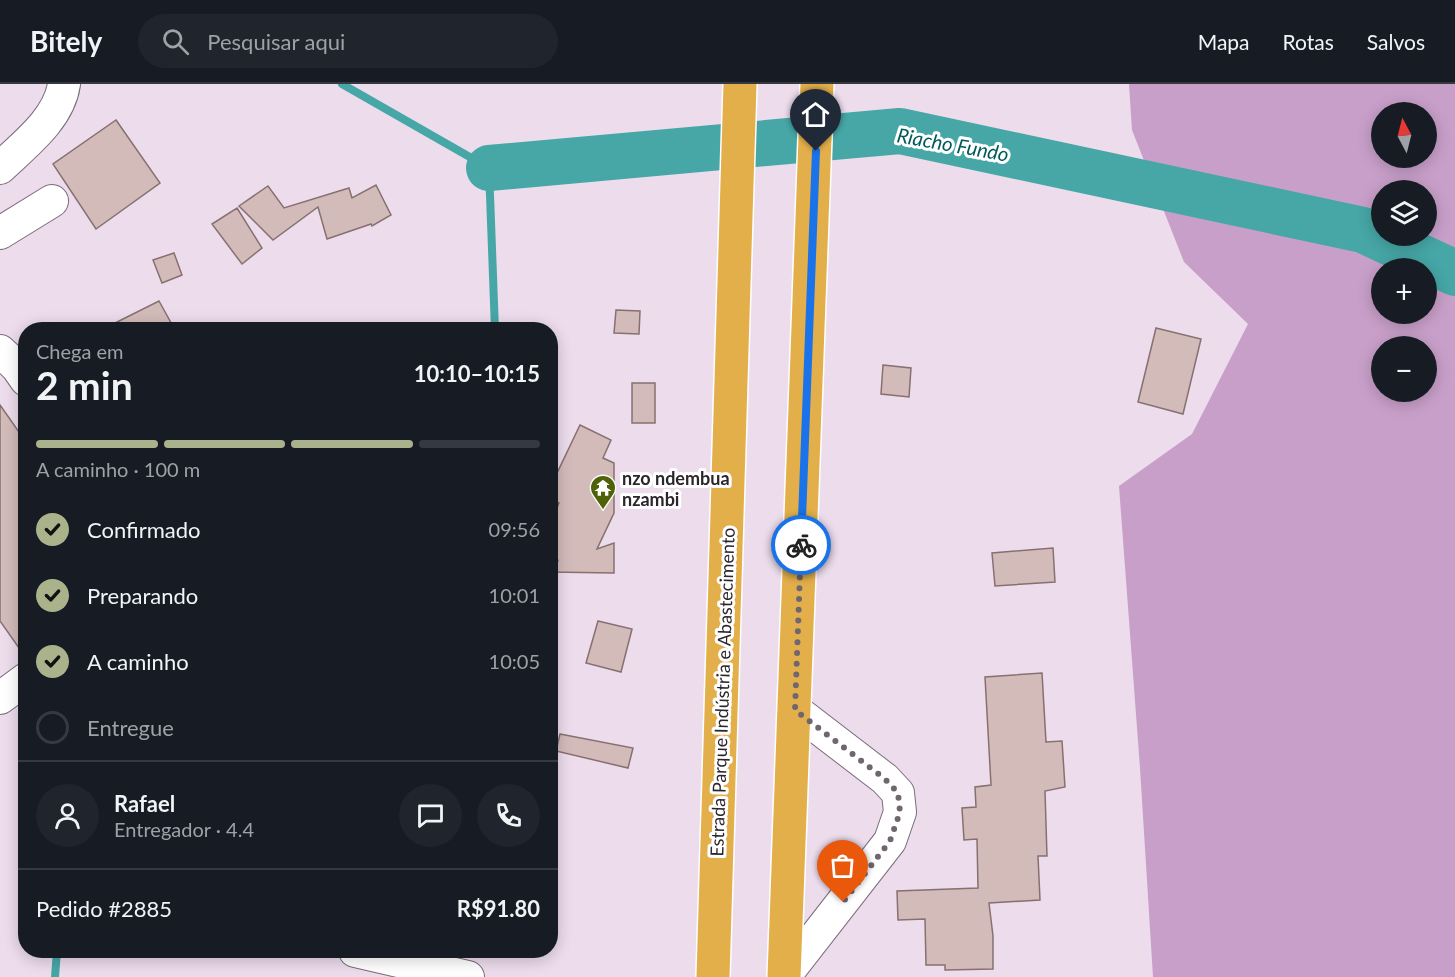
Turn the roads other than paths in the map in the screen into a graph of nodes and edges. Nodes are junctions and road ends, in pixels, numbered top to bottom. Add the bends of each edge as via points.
1 (64, 84) edge
2 (741, 84) edge
3 (817, 84) edge
4 (0, 168) edge
5 (52, 201) dead end
6 (0, 233) edge
7 (0, 351) edge
8 (18, 370) edge
9 (18, 685) edge
10 (0, 698) edge
11 (795, 710) junction
12 (385, 958) edge
13 (468, 977) edge
14 (713, 977) edge
15 (784, 977) edge

1 - 4 street via 40,130
2 - 14 highway, Estrada Parque Indústria e Abastecimento
3 - 11 highway
5 - 6 street
7 - 8 street
9 - 10 street
11 - 15 highway
11 - 15 street via 885,779 898,793 900,812 890,841
12 - 13 street

